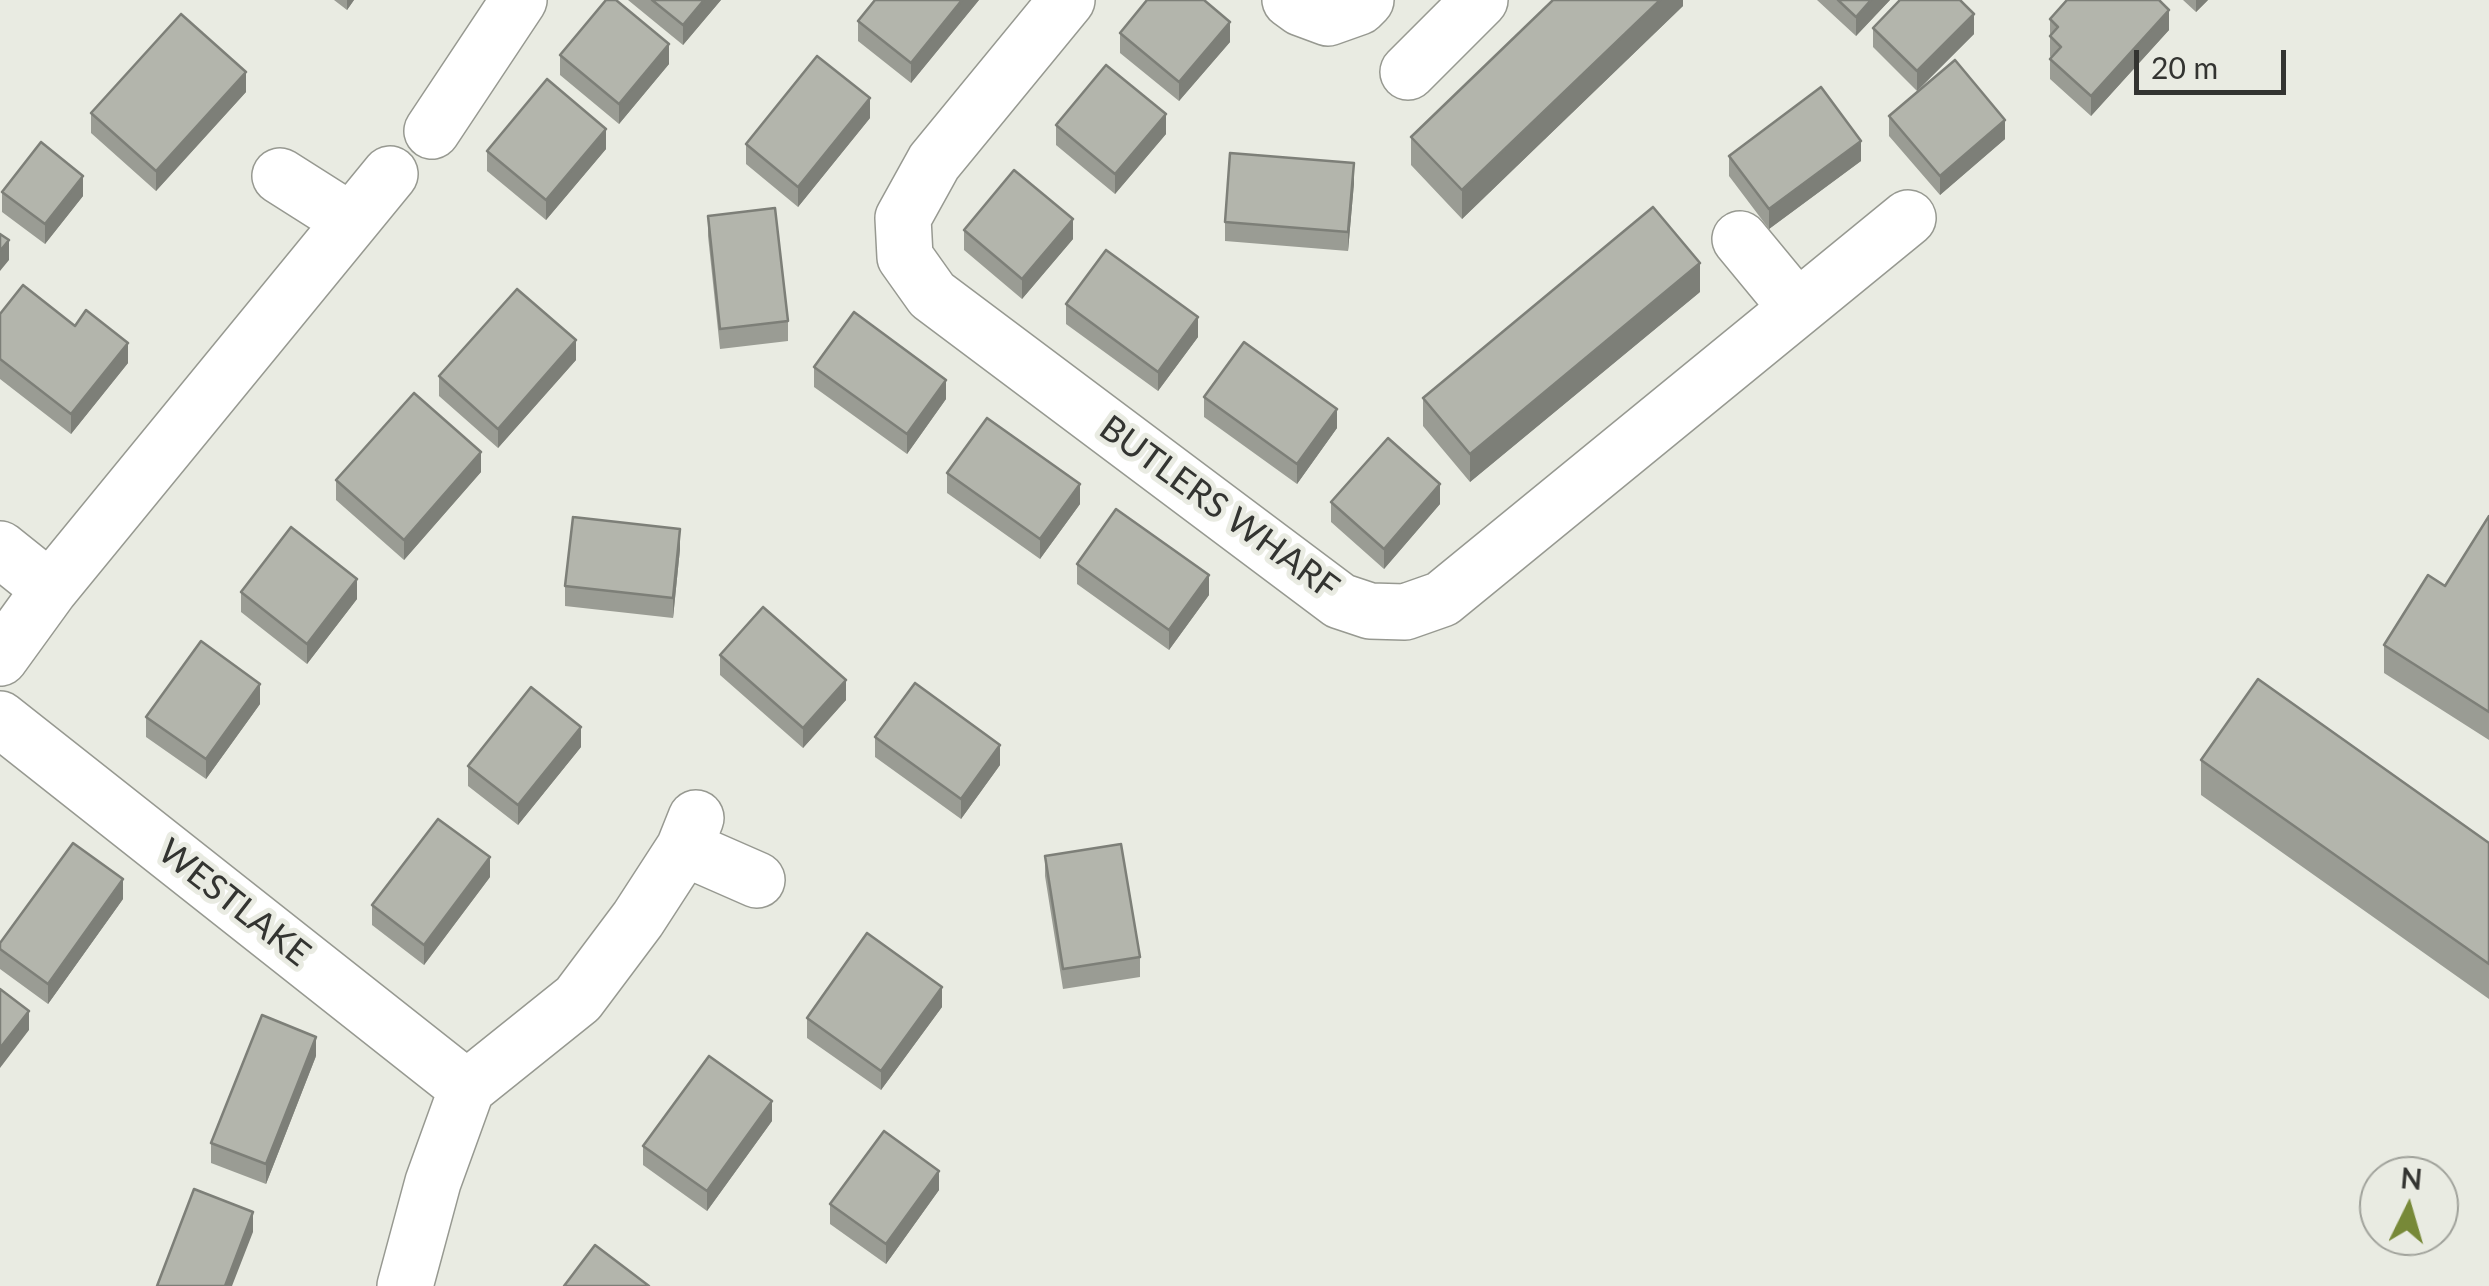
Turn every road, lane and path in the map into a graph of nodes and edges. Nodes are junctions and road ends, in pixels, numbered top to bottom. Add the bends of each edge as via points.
1 (519, 0) edge
2 (1068, 0) edge
3 (1290, 0) edge
4 (1366, 0) edge
5 (1469, 3) edge
6 (1408, 72) dead end
7 (432, 131) dead end
8 (390, 174) dead end
9 (280, 176) dead end
10 (1908, 218) dead end
11 (351, 222) junction
12 (1740, 240) dead end
13 (1798, 308) junction
14 (0, 548) edge
15 (50, 589) junction
16 (0, 658) edge
17 (0, 719) edge
18 (757, 880) dead end
19 (467, 1088) junction
20 (405, 1286) edge

1 - 7 street
2 - 13 street, BUTLERS WHARF via 934,162 902,218 904,257 932,294 1340,601 1404,612 1442,598
3 - 4 street via 1328,18
5 - 6 street
8 - 11 street
9 - 11 street
10 - 13 street, BUTLERS WHARF
11 - 15 street
12 - 13 street
14 - 15 street
15 - 16 street
17 - 19 street, WESTLAKE
18 - 19 street via 690,833 578,999
19 - 20 street

